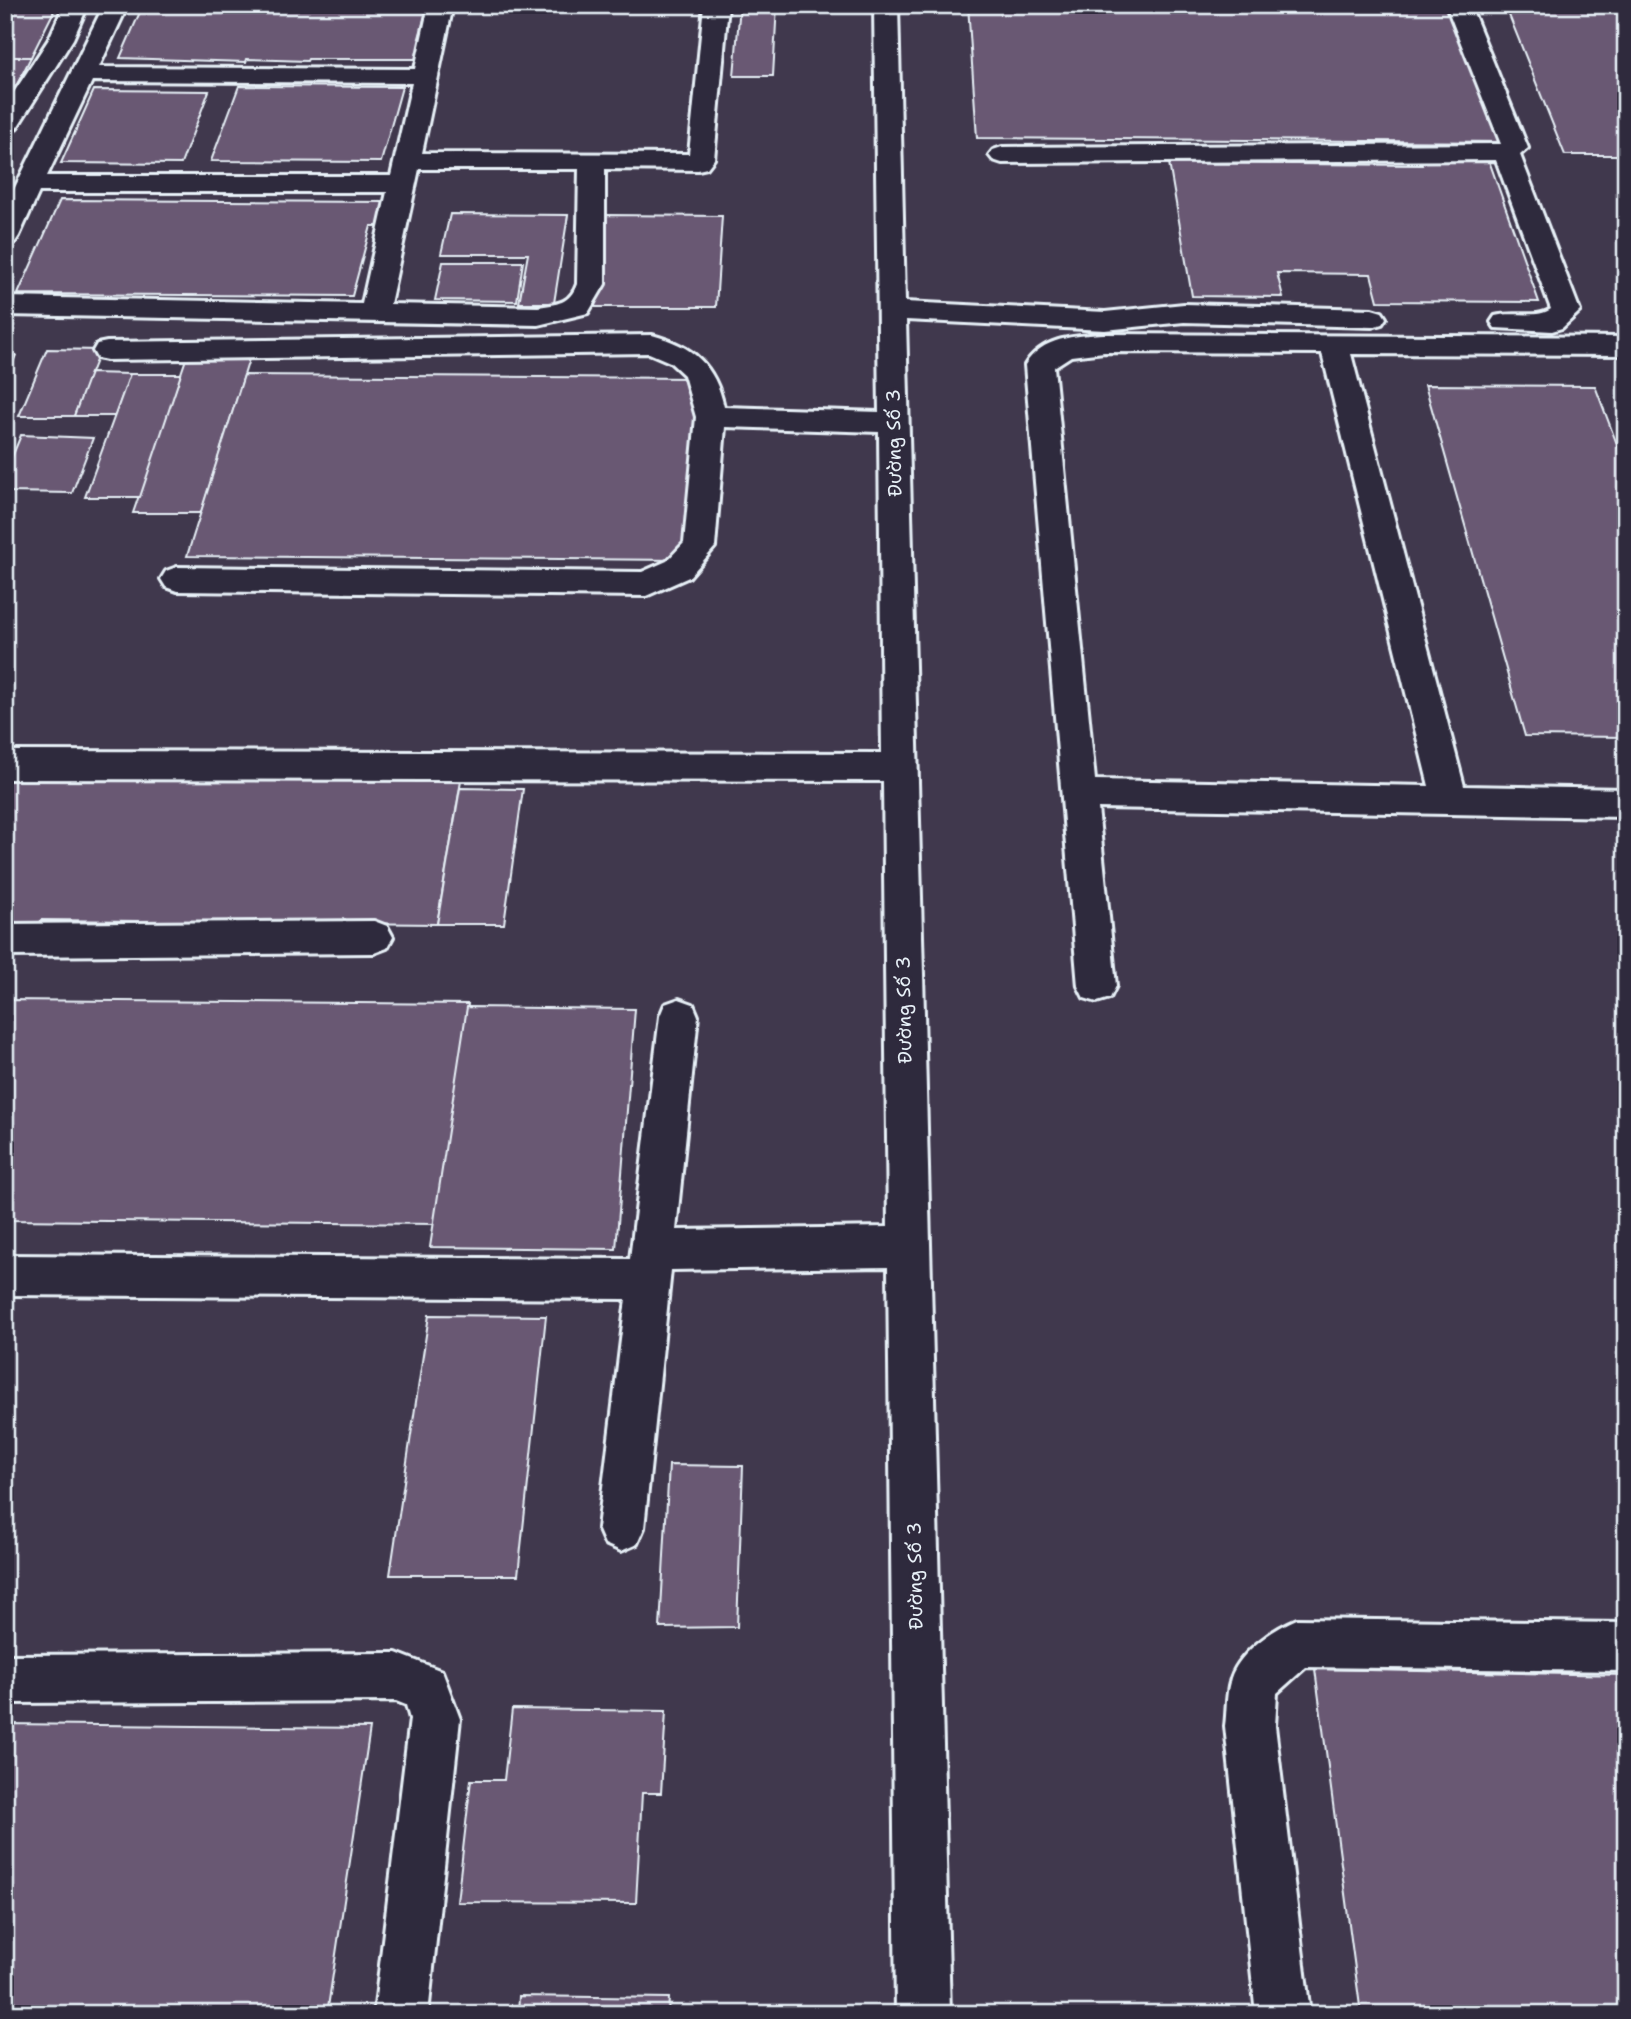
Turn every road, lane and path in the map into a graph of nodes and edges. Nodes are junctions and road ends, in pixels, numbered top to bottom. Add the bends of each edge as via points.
1 (76, 5) edge
2 (116, 5) edge
3 (441, 5) edge
4 (716, 5) edge
5 (886, 5) edge
6 (1458, 5) edge
7 (85, 74) junction
8 (425, 76) junction
9 (5, 126) edge
10 (1506, 152) junction
11 (1002, 155) dead end
12 (592, 163) junction
13 (405, 173) junction
14 (29, 184) junction
15 (5, 236) edge
16 (5, 306) edge
17 (891, 310) junction
18 (374, 315) junction
19 (1335, 344) junction
20 (1626, 346) edge
21 (107, 351) dead end
22 (711, 417) junction
23 (894, 422) junction
24 (177, 579) dead end
25 (5, 765) edge
26 (900, 767) junction
27 (1079, 794) junction
28 (1450, 800) junction
29 (1626, 803) edge
30 (374, 937) dead end
31 (5, 940) edge
32 (1097, 986) dead end
33 (679, 1016) dead end
34 (909, 1247) junction
35 (649, 1265) junction
36 (5, 1275) edge
37 (621, 1528) dead end
38 (1626, 1647) edge
39 (5, 1679) edge
40 (401, 2014) edge
41 (923, 2014) edge
42 (1283, 2014) edge

1 - 9 street via 61,39
2 - 7 street
3 - 8 street
4 - 12 street via 701,159 692,164
5 - 17 street, Đường Số 3
6 - 10 street via 1515,148
7 - 8 street
7 - 14 street
8 - 13 street
10 - 11 street
10 - 17 street via 1566,311 1552,322 1184,313 1105,321
12 - 13 street
12 - 18 street via 591,284 587,301 576,309 538,316
13 - 14 street
13 - 18 street
14 - 15 street
16 - 18 street
17 - 23 street, Đường Số 3
19 - 20 street
19 - 27 street via 1072,345 1047,353 1039,365
19 - 28 street
21 - 22 street via 652,344 677,353 702,375
22 - 23 street
22 - 24 street via 699,547 678,569 646,584
23 - 26 street, Đường Số 3
25 - 26 street
26 - 34 street, Đường Số 3
27 - 28 street
27 - 32 street
28 - 29 street
30 - 31 street
33 - 35 street
34 - 35 street
34 - 41 street, Đường Số 3
35 - 36 street
35 - 37 street
38 - 42 street via 1297,1643 1254,1681 1250,1726
39 - 40 street via 396,1677 425,1688 435,1718

